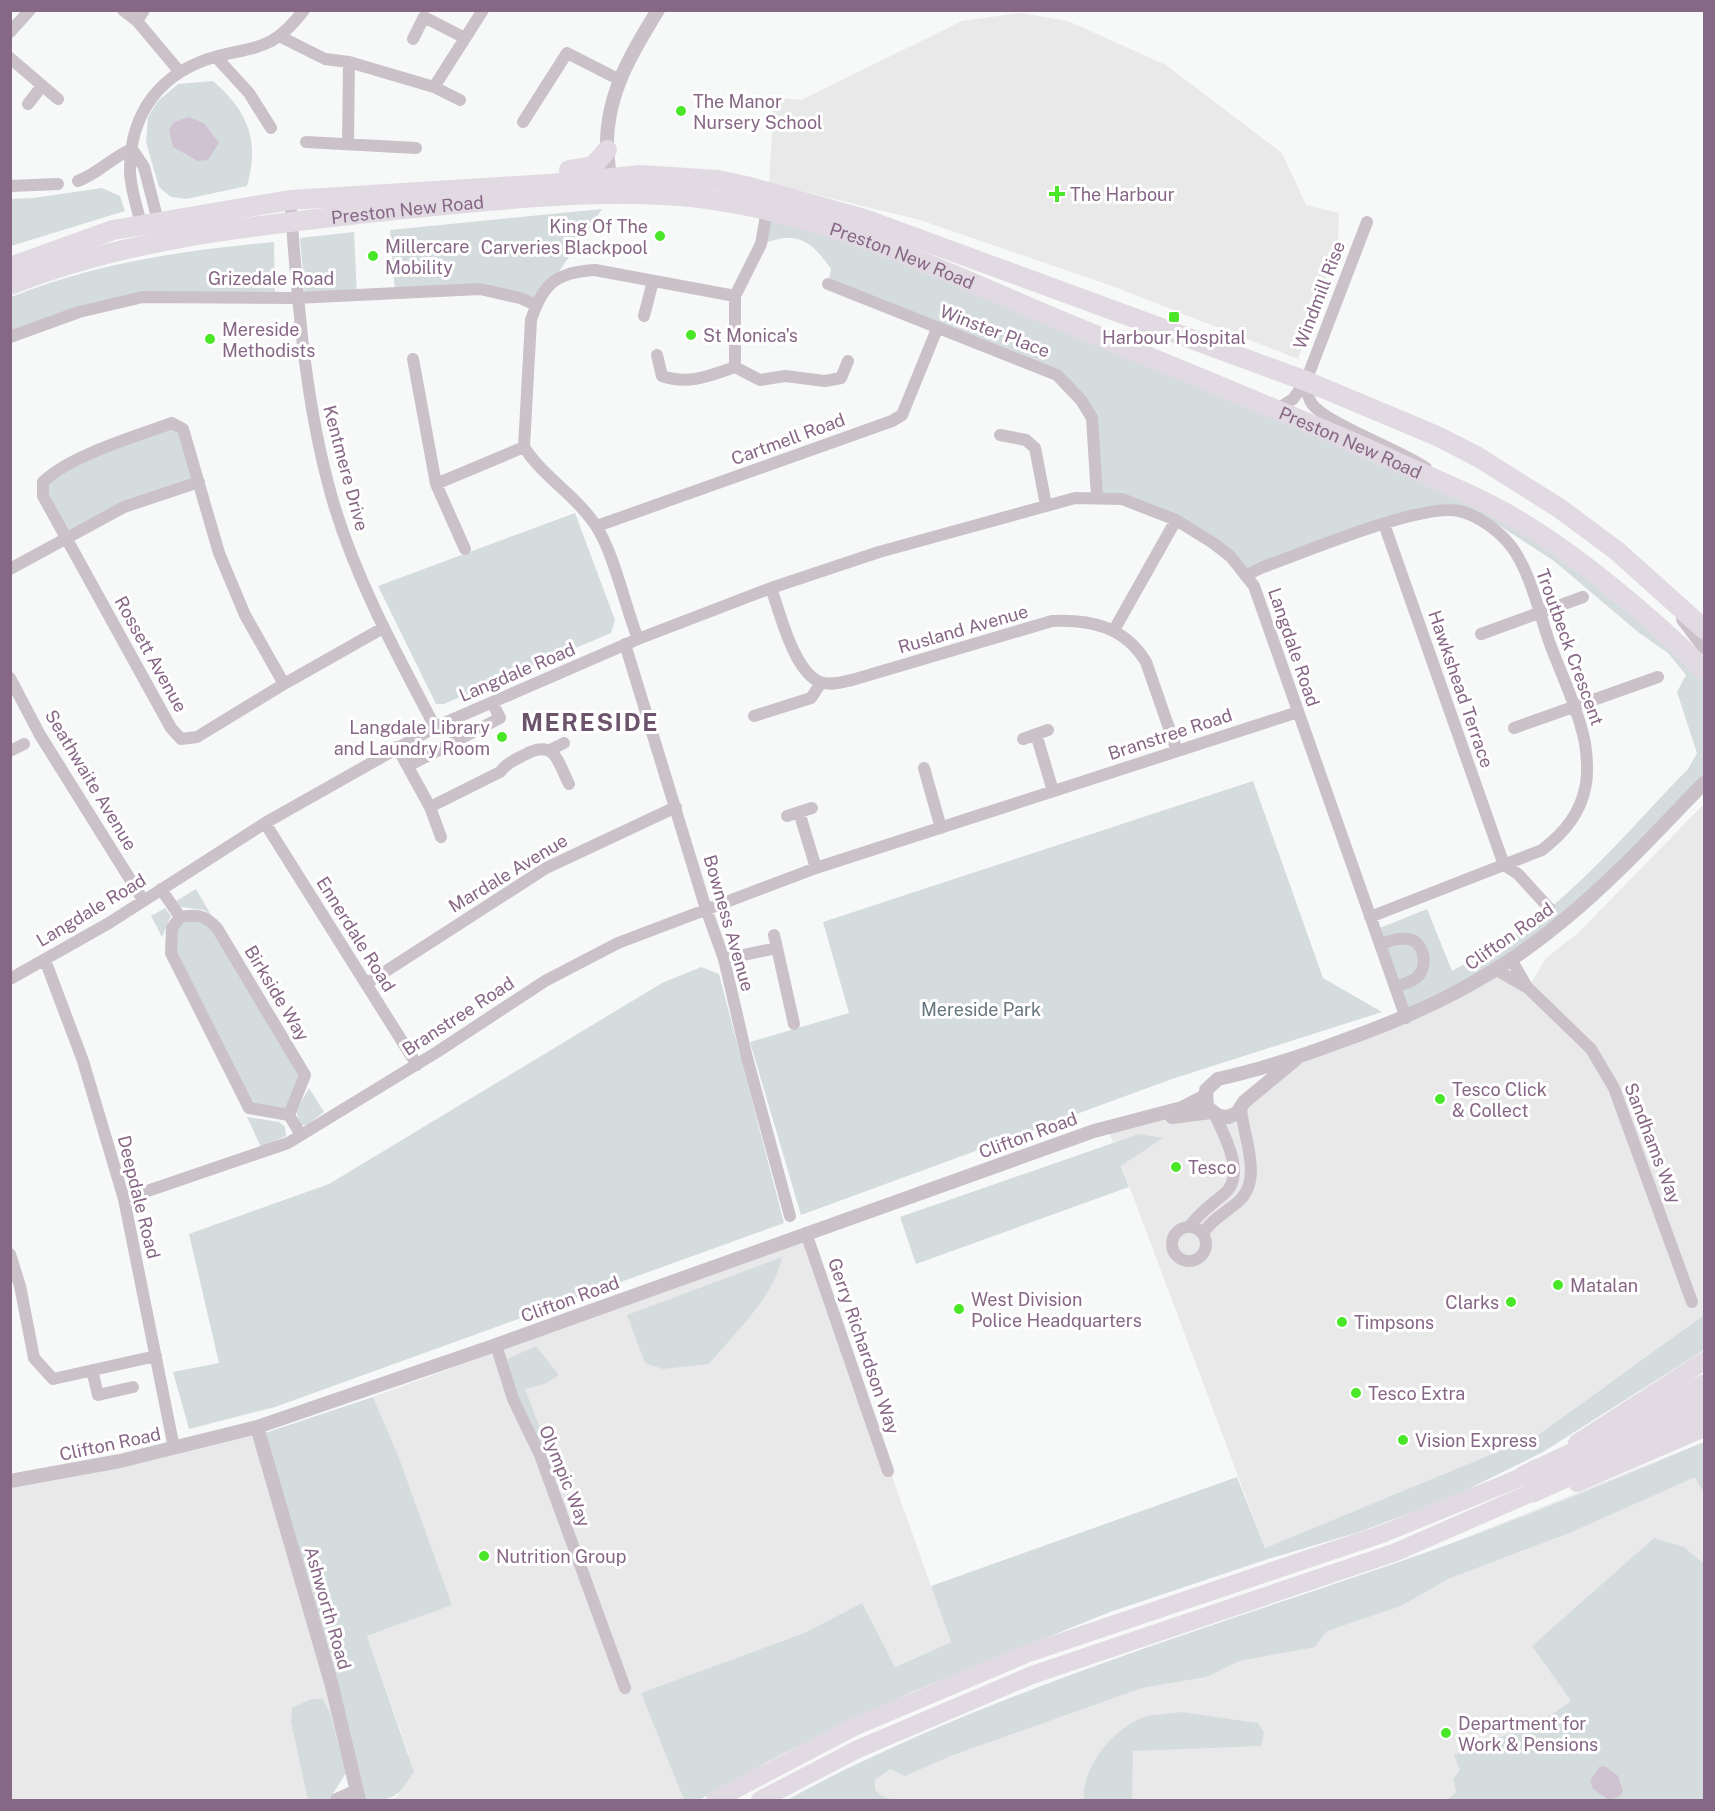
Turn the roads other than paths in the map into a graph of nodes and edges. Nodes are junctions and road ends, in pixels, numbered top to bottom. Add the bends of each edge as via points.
1 (30, 10) edge
2 (123, 10) edge
3 (304, 10) edge
4 (483, 10) edge
5 (658, 10) edge
6 (140, 16) edge
7 (10, 32) edge
8 (281, 38) junction
9 (465, 38) junction
10 (413, 39) dead end
11 (216, 57) junction
12 (10, 58) edge
13 (349, 62) junction
14 (179, 71) junction
15 (620, 80) junction
16 (42, 86) junction
17 (434, 87) junction
18 (58, 99) dead end
19 (460, 100) dead end
20 (28, 105) dead end
21 (523, 122) dead end
22 (271, 128) dead end
23 (306, 142) dead end
24 (348, 143) junction
25 (416, 148) dead end
26 (132, 149) junction
27 (607, 150) junction
28 (78, 181) dead end
29 (58, 184) dead end
30 (10, 186) edge
31 (482, 186) junction
32 (610, 186) junction
33 (290, 200) junction
34 (766, 210) junction
35 (292, 222) junction
36 (1367, 222) dead end
37 (149, 225) junction
38 (172, 239) junction
39 (134, 247) junction
40 (10, 267) edge
41 (653, 281) junction
42 (828, 284) dead end
43 (10, 285) edge
44 (735, 296) junction
45 (296, 298) junction
46 (536, 305) junction
47 (644, 316) dead end
48 (937, 329) junction
49 (10, 337) edge
50 (657, 355) dead end
51 (413, 359) dead end
52 (848, 361) dead end
53 (735, 367) junction
54 (1306, 381) junction
55 (1277, 409) junction
56 (1000, 435) dead end
57 (524, 447) junction
58 (199, 482) junction
59 (436, 484) junction
60 (1455, 489) junction
61 (1097, 497) junction
62 (1046, 505) junction
63 (1176, 520) junction
64 (1384, 524) junction
65 (597, 526) junction
66 (68, 539) junction
67 (465, 549) dead end
68 (10, 569) edge
69 (1247, 575) junction
70 (1657, 586) junction
71 (771, 588) junction
72 (1583, 597) dead end
73 (1539, 613) junction
74 (384, 628) junction
75 (1704, 629) edge
76 (1114, 630) junction
77 (1481, 634) dead end
78 (639, 639) junction
79 (625, 644) junction
80 (1704, 647) edge
81 (1704, 670) edge
82 (1659, 677) dead end
83 (10, 678) edge
84 (821, 682) junction
85 (284, 684) junction
86 (492, 702) junction
87 (1573, 707) junction
88 (1298, 712) junction
89 (754, 716) dead end
90 (435, 727) junction
91 (1514, 728) dead end
92 (1023, 739) dead end
93 (564, 743) dead end
94 (24, 744) dead end
95 (397, 747) junction
96 (550, 750) junction
97 (10, 751) edge
98 (1177, 751) junction
99 (408, 766) junction
100 (924, 768) dead end
101 (1704, 783) edge
102 (569, 784) dead end
103 (1053, 791) junction
104 (430, 807) junction
105 (676, 807) junction
106 (812, 808) dead end
107 (265, 823) junction
108 (941, 828) junction
109 (441, 837) dead end
110 (1504, 865) junction
111 (816, 868) junction
112 (161, 889) junction
113 (142, 900) junction
114 (1549, 908) dead end
115 (706, 909) junction
116 (180, 917) junction
117 (1370, 917) junction
118 (1380, 944) junction
119 (724, 959) junction
120 (1511, 959) junction
121 (45, 960) junction
122 (1495, 969) junction
123 (10, 979) edge
124 (366, 984) junction
125 (1396, 987) junction
126 (1528, 988) junction
127 (1406, 1018) junction
128 (794, 1024) dead end
129 (1296, 1059) junction
130 (417, 1065) junction
131 (1230, 1078) junction
132 (1205, 1096) junction
133 (1243, 1105) junction
134 (1213, 1113) junction
135 (289, 1115) junction
136 (1134, 1120) junction
137 (301, 1135) junction
138 (124, 1199) junction
139 (790, 1215) dead end
140 (1190, 1226) junction
141 (806, 1233) junction
142 (1203, 1233) junction
143 (10, 1254) edge
144 (1692, 1302) dead end
145 (496, 1345) junction
146 (156, 1356) junction
147 (1704, 1361) edge
148 (92, 1370) junction
149 (1704, 1385) edge
150 (133, 1387) dead end
151 (1704, 1408) edge
152 (257, 1428) junction
153 (1704, 1428) edge
154 (174, 1448) junction
155 (888, 1471) dead end
156 (10, 1481) edge
157 (1529, 1484) junction
158 (1479, 1518) junction
159 (626, 1688) dead end
160 (358, 1796) edge
161 (337, 1800) edge
162 (715, 1800) edge
163 (760, 1800) edge

1 - 7 street
2 - 6 street
3 - 8 street
4 - 9 street
5 - 15 street
6 - 14 street
8 - 11 street via 258,48
8 - 13 street via 325,59
9 - 10 street via 424,17
9 - 17 street
11 - 14 street
11 - 22 street via 249,93
12 - 16 street
13 - 17 street
13 - 24 street
14 - 26 street via 144,110
15 - 21 street via 567,52
15 - 27 street via 609,115
16 - 18 street
16 - 20 street
17 - 19 street
23 - 24 street
24 - 25 street
26 - 28 street
26 - 37 street via 144,167
27 - 31 highway via 599,161 585,168 499,176
27 - 32 street
29 - 30 street
31 - 32 highway, Preston New Road
31 - 33 highway, Preston New Road
32 - 34 highway, Preston New Road
32 - 35 highway, Preston New Road
32 - 54 highway, Preston New Road via 640,175 718,180 786,195 864,219
33 - 35 street, Kentmere Drive
33 - 37 highway, Preston New Road
34 - 44 street via 761,244
34 - 55 highway, Preston New Road via 869,242
35 - 38 highway, Preston New Road
35 - 45 street, Kentmere Drive
36 - 54 street, Windmill Rise
37 - 38 highway
37 - 39 highway
37 - 40 highway, Preston New Road via 94,236
38 - 39 highway, Preston New Road
39 - 43 highway, Preston New Road via 63,264
41 - 44 street
41 - 46 street via 595,270 564,273 552,281
41 - 47 street
42 - 48 street, Winster Place
44 - 53 street
45 - 46 street, Grizedale Road via 480,290
45 - 49 street, Grizedale Road via 143,297 78,312
45 - 74 street, Kentmere Drive via 309,400 332,499
46 - 57 street via 531,320
48 - 61 street, Winster Place via 1057,375 1081,400 1092,418
48 - 65 street, Cartmell Road via 902,415 892,421
50 - 53 street via 662,376 676,381 701,379
51 - 59 street
52 - 53 street via 841,378 825,381 785,376 760,380
54 - 55 street via 1293,399
54 - 60 street via 1309,398 1319,411 1407,455
54 - 70 highway, Preston New Road via 1391,414 1478,457 1568,514
55 - 60 highway, Preston New Road
56 - 62 street via 1026,440 1035,448
57 - 59 street
57 - 65 street via 531,459 571,495
58 - 66 street via 124,507
58 - 66 street via 183,429 172,423 109,446 53,472 43,482 44,496
58 - 85 street via 219,553 244,615
59 - 67 street
60 - 81 highway, Preston New Road via 1504,512 1549,541 1614,590
61 - 62 street, Langdale Road
61 - 63 street, Langdale Road via 1122,499
62 - 71 street, Langdale Road via 879,552
63 - 69 street, Langdale Road via 1214,543
63 - 76 street
64 - 69 street, Troutbeck Crescent
64 - 73 street, Troutbeck Crescent via 1433,510 1447,509 1472,516 1511,546
64 - 110 street, Hawkshead Terrace
65 - 78 street
66 - 68 street
66 - 85 street, Rossett Avenue via 171,728 181,739 197,737
69 - 88 street, Langdale Road
70 - 75 highway, Preston New Road
70 - 80 street
71 - 78 street, Langdale Road
71 - 84 street via 794,651 812,677
72 - 73 street
73 - 77 street
73 - 87 street, Troutbeck Crescent
74 - 85 street, Rossett Avenue
74 - 90 street, Kentmere Drive
76 - 84 street, Rusland Avenue via 1076,620 1053,621 852,680
76 - 98 street, Rusland Avenue via 1146,662
78 - 79 street, Langdale Road
79 - 86 street, Langdale Road
79 - 105 street, Bowness Avenue
82 - 87 street
83 - 113 street, Seathwaite Avenue via 40,735
84 - 89 street via 811,698
86 - 90 street, Langdale Road
86 - 99 street via 500,718
87 - 91 street
87 - 110 street, Troutbeck Crescent via 1587,760 1580,806 1560,836 1542,850
88 - 98 street, Branstree Road
88 - 117 street, Langdale Road
90 - 95 street, Langdale Road
92 - 103 street via 1042,733
93 - 96 street
94 - 97 street
95 - 99 street
95 - 107 street, Langdale Road
96 - 102 street
96 - 104 street via 540,747
98 - 103 street, Branstree Road
99 - 104 street
100 - 108 street
101 - 120 street, Clifton Road via 1566,919
103 - 108 street, Branstree Road
104 - 109 street
105 - 115 street, Bowness Avenue
105 - 124 street, Mardale Avenue via 546,868
106 - 111 street via 793,814
107 - 112 street, Langdale Road
107 - 124 street, Ennerdale Road
108 - 111 street, Branstree Road
110 - 114 street via 1518,874
110 - 117 street, Troutbeck Crescent
111 - 115 street, Branstree Road
112 - 113 street, Langdale Road
112 - 116 street
113 - 121 street, Langdale Road
115 - 119 street, Bowness Avenue
115 - 130 street, Branstree Road via 618,943 545,981
116 - 135 street via 172,928 171,953 249,1108
116 - 135 street, Birkside Way via 195,914 208,918 217,928 305,1075
117 - 118 street, Langdale Road
118 - 125 street, Langdale Road
118 - 125 street via 1410,939 1423,954 1424,966 1419,975
119 - 128 street via 776,941
119 - 139 street, Bowness Avenue
120 - 122 street, Clifton Road
120 - 126 street, Sandhams Way
121 - 123 street, Langdale Road
121 - 138 street, Deepdale Road via 83,1061
122 - 126 street, Sandhams Way
122 - 127 street, Clifton Road via 1456,994
124 - 130 street, Ennerdale Road
125 - 127 street, Langdale Road
126 - 144 street, Sandhams Way via 1591,1049 1614,1088
127 - 129 street, Clifton Road
129 - 131 street, Clifton Road
129 - 133 street, Clifton Road
130 - 137 street, Branstree Road
131 - 132 street, Clifton Road via 1213,1081
131 - 133 street via 1243,1090
132 - 134 street
132 - 136 street, Clifton Road via 1182,1108
133 - 134 street, Clifton Road via 1228,1117
133 - 142 street via 1242,1128 1250,1178 1240,1201
134 - 136 street, Clifton Road
134 - 140 street via 1235,1174 1231,1186
135 - 137 street
136 - 141 street, Clifton Road
137 - 138 street, Branstree Road via 288,1143
138 - 146 street, Deepdale Road
140 - 142 street
140 - 142 street via 1173,1237 1172,1249 1182,1260 1195,1261 1204,1253 1207,1242
141 - 145 street, Clifton Road
141 - 155 street, Gerry Richardson Way
143 - 148 street via 34,1358 53,1379
145 - 152 street, Clifton Road
145 - 159 street, Olympic Way via 513,1399 540,1455
146 - 148 street
146 - 154 street, Deepdale Road
147 - 157 main road
148 - 150 street via 98,1395
149 - 157 highway
151 - 157 highway via 1643,1442
152 - 154 street, Clifton Road
152 - 160 street, Ashworth Road via 313,1616
153 - 158 main road via 1579,1482
154 - 156 street, Clifton Road
157 - 158 main road
157 - 162 main road via 1026,1654 854,1727
158 - 163 main road via 1396,1552 1032,1675 858,1749
160 - 161 street

